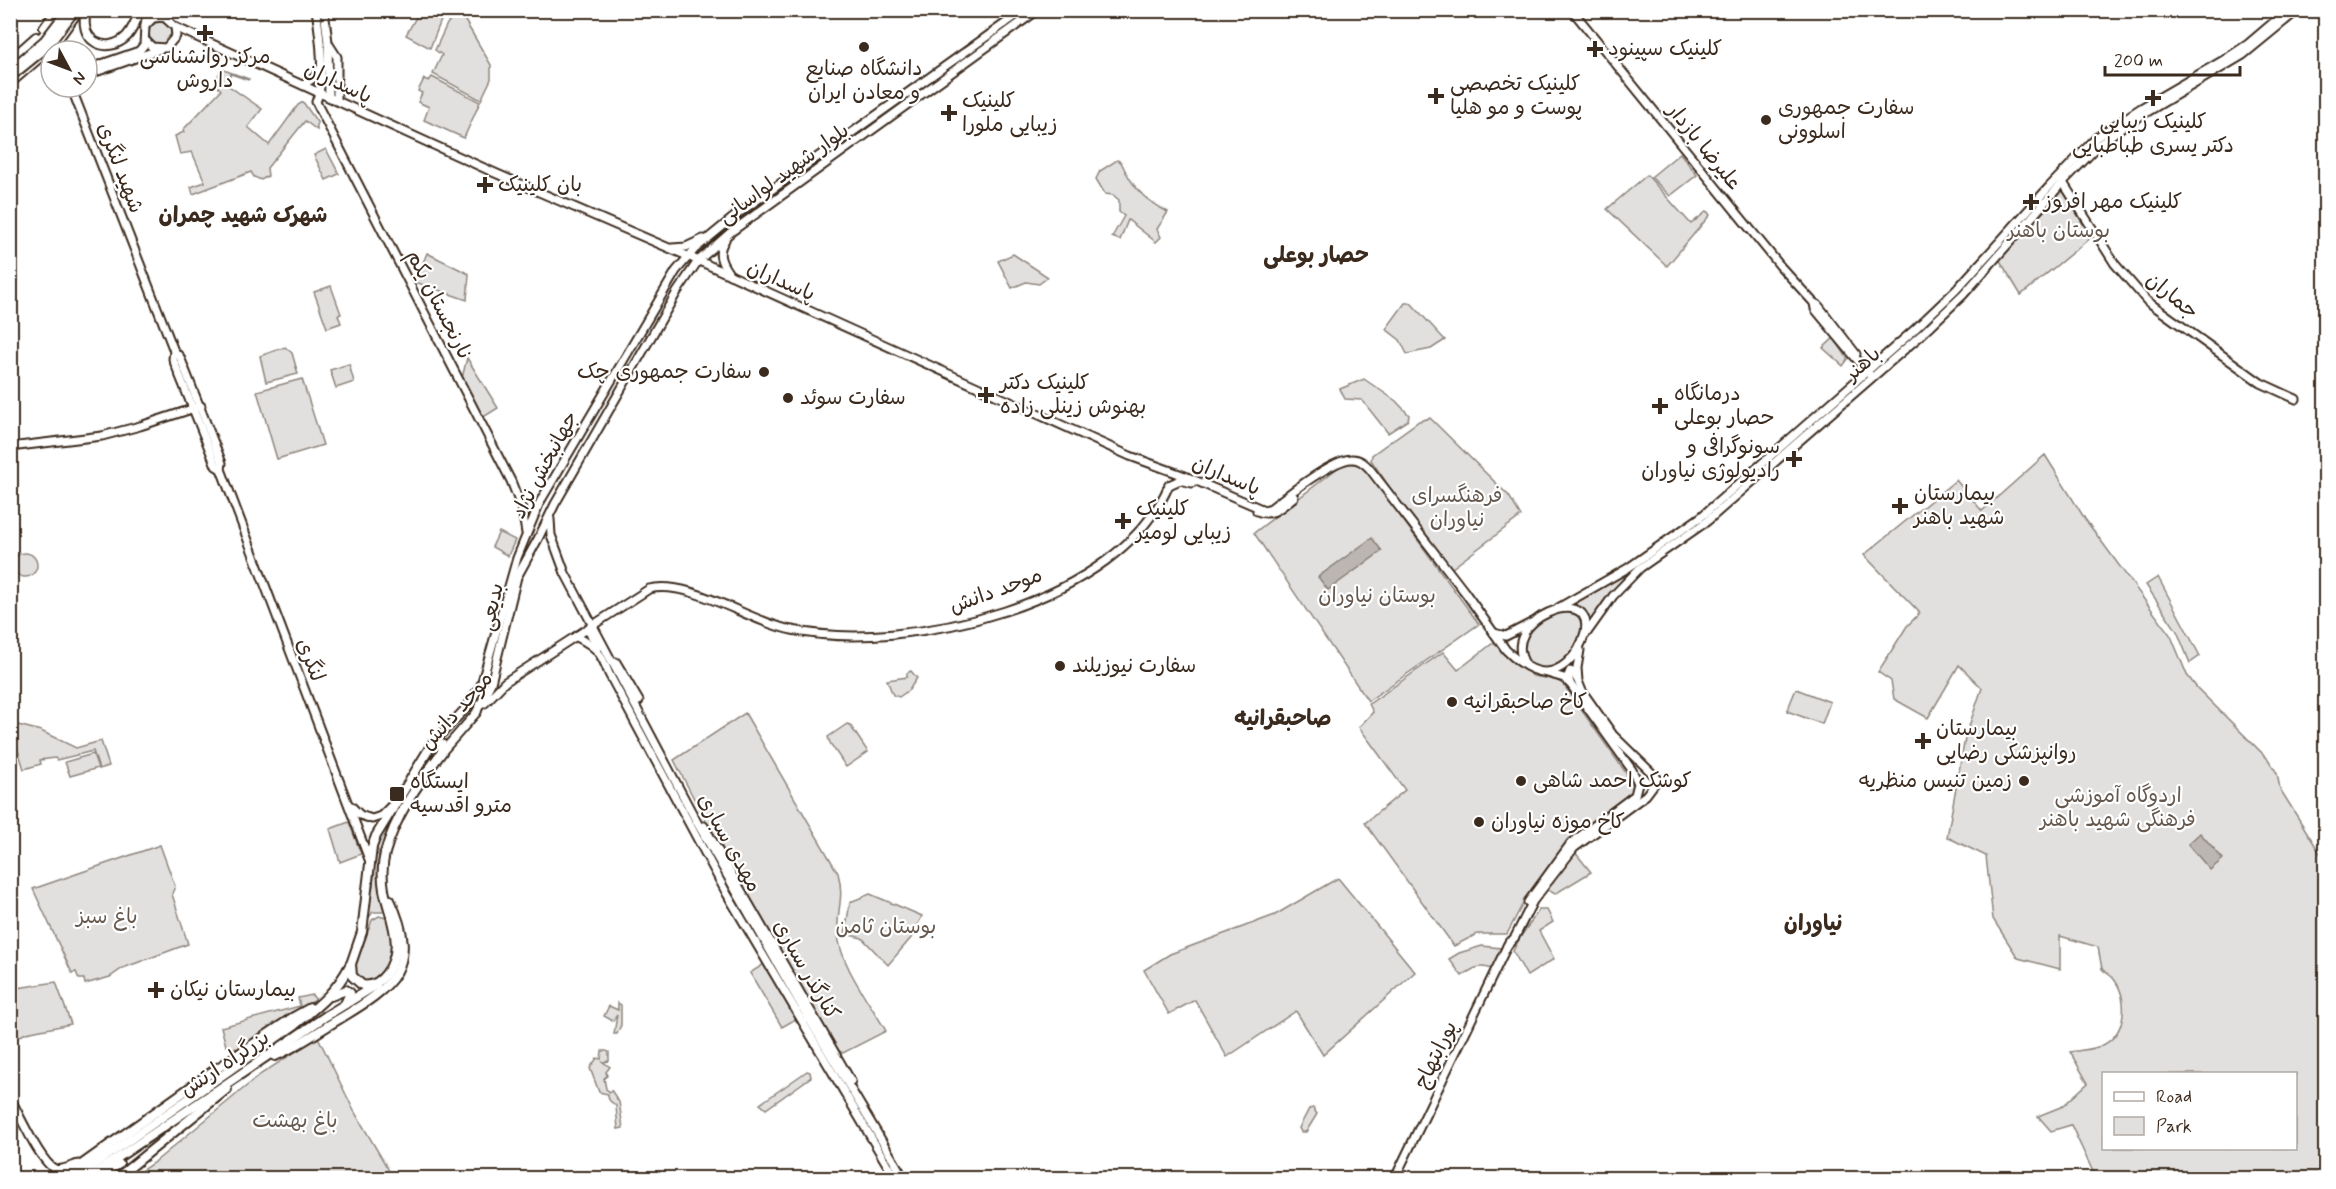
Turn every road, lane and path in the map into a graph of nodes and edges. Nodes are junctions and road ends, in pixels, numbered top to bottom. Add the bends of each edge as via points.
1 (65, 10) edge
2 (77, 10) edge
3 (87, 10) edge
4 (140, 10) edge
5 (147, 10) edge
6 (164, 10) edge
7 (316, 10) edge
8 (324, 10) edge
9 (1024, 10) edge
10 (1038, 10) edge
11 (1572, 10) edge
12 (2288, 10) edge
13 (2298, 10) edge
14 (56, 12) edge
15 (169, 19) junction
16 (145, 26) junction
17 (175, 27) junction
18 (145, 40) junction
19 (328, 42) junction
20 (162, 49) junction
21 (139, 51) junction
22 (147, 55) junction
23 (10, 60) edge
24 (10, 65) edge
25 (99, 65) edge
26 (321, 69) junction
27 (10, 70) edge
28 (99, 71) edge
29 (10, 77) edge
30 (321, 78) junction
31 (329, 78) junction
32 (10, 83) edge
33 (303, 86) junction
34 (320, 93) junction
35 (329, 97) junction
36 (76, 99) edge
37 (337, 101) junction
38 (834, 145) junction
39 (840, 153) junction
40 (2060, 179) junction
41 (731, 232) junction
42 (711, 235) junction
43 (668, 248) junction
44 (687, 257) junction
45 (698, 261) junction
46 (732, 277) junction
47 (1956, 290) junction
48 (1963, 295) junction
49 (174, 351) junction
50 (1869, 374) junction
51 (614, 376) junction
52 (624, 383) junction
53 (2296, 399) dead end
54 (201, 406) junction
55 (192, 409) junction
56 (175, 415) junction
57 (197, 419) junction
58 (10, 447) edge
59 (1163, 468) junction
60 (1369, 468) junction
61 (221, 469) junction
62 (1170, 485) junction
63 (550, 513) junction
64 (526, 536) junction
65 (1558, 608) junction
66 (1535, 620) junction
67 (591, 628) junction
68 (1494, 633) junction
69 (577, 637) junction
70 (1584, 637) junction
71 (605, 653) junction
72 (1526, 665) junction
73 (1542, 671) junction
74 (484, 679) joint
75 (1575, 683) junction
76 (476, 713) junction
77 (443, 730) junction
78 (455, 736) junction
79 (432, 744) junction
80 (442, 752) junction
81 (397, 800) junction
82 (349, 803) junction
83 (370, 862) junction
84 (384, 889) junction
85 (1540, 889) junction
86 (362, 932) joint
87 (351, 964) junction
88 (381, 980) junction
89 (326, 1000) junction
90 (344, 1005) junction
91 (262, 1060) junction
92 (832, 1064) junction
93 (246, 1071) junction
94 (209, 1074) junction
95 (203, 1088) junction
96 (186, 1090) junction
97 (10, 1097) edge
98 (130, 1130) junction
99 (146, 1140) junction
100 (78, 1164) junction
101 (56, 1179) edge
102 (63, 1179) edge
103 (75, 1179) edge
104 (88, 1179) edge
105 (98, 1179) edge
106 (117, 1179) edge
107 (894, 1179) edge
108 (902, 1179) edge
109 (909, 1179) edge
110 (1395, 1179) edge

1 - 24 highway via 42,38
1 - 27 highway, bridge via 45,40
2 - 29 highway, bridge via 38,56
2 - 32 highway via 52,46
3 - 4 highway via 86,34 103,45 115,45 127,36
5 - 16 main road
6 - 15 main road
7 - 26 main road
8 - 19 main road
9 - 38 main road
10 - 39 main road, بلوار شهید لواسانی
11 - 50 main road, علیرضا بازدار
12 - 40 main road, باهنر via 2241,49 2097,137
13 - 40 main road, باهنر via 2243,55 2122,127
14 - 23 highway
15 - 16 main road via 153,18
15 - 17 main road
16 - 18 main road
17 - 20 main road via 174,41
17 - 33 main road, پاسداران
18 - 20 main road
18 - 21 main road
19 - 31 main road
19 - 37 main road via 337,57
20 - 22 main road
21 - 22 main road via 147,49
21 - 25 main road
22 - 28 main road
26 - 30 main road
26 - 33 main road
30 - 31 main road
30 - 34 main road
31 - 35 main road
33 - 34 main road, پاسداران
34 - 35 main road, پاسداران
34 - 64 main road, نارنجستان یکم via 316,102 519,498
35 - 37 main road, پاسداران
36 - 49 main road, شهید لنگری
37 - 43 main road, پاسداران
38 - 39 main road via 834,152
38 - 42 main road
39 - 41 main road, بلوار شهید لواسانی
40 - 47 main road, باهنر
40 - 48 main road, باهنر
40 - 53 main road, جماران via 2115,264 2147,301 2261,382
41 - 45 main road, بلوار شهید لواسانی
41 - 46 main road via 720,252
42 - 43 main road via 686,247
42 - 44 main road, جهانبخش نژاد
43 - 44 main road, پاسداران
44 - 45 main road, پاسداران
44 - 51 main road, جهانبخش نژاد
45 - 46 main road, پاسداران
45 - 52 main road, جهانبخش نژاد
46 - 59 main road, پاسداران
47 - 48 main road
47 - 50 main road, باهنر
48 - 50 main road, باهنر via 1921,335
49 - 54 main road, شهید لنگری
49 - 55 main road, شهید لنگری via 173,359
50 - 65 main road, باهنر via 1702,516 1628,568
50 - 70 main road, باهنر via 1706,522 1640,568 1613,596
51 - 52 main road
51 - 64 main road, جهانبخش نژاد via 540,502
52 - 63 main road, جهانبخش نژاد
54 - 55 main road
54 - 61 main road, شهید لنگری
55 - 56 main road
55 - 57 main road, شهید لنگری
56 - 57 main road
56 - 58 main road via 102,436
57 - 61 main road, شهید لنگری via 216,466
59 - 60 main road, پاسداران via 1264,510 1339,461 1353,459
59 - 62 main road
60 - 62 main road, پاسداران via 1350,462 1337,466 1268,515 1187,481
60 - 68 main road
61 - 82 main road, لنگری
62 - 67 main road, موحد دانش via 1150,518 1110,558 1082,577 964,624 891,635 842,636 791,630 705,598 659,587 649,589
63 - 67 main road, مهدی سباری via 555,550
63 - 76 main road, بدیعی via 517,577 491,683
64 - 74 main road, بدیعی
65 - 66 main road
65 - 70 main road via 1574,609 1581,614 1586,625
66 - 68 main road via 1506,636
66 - 72 main road via 1521,643
67 - 69 main road, موحد دانش
67 - 71 main road, مهدی سباری
68 - 72 main road via 1506,650
69 - 71 main road
69 - 76 main road, موحد دانش via 505,682
70 - 73 main road via 1568,663 1556,670
70 - 75 main road, باهنر
71 - 92 main road, مهدی سباری
71 - 109 main road, کنارگذر سباری via 621,667 703,824
72 - 73 main road
73 - 75 main road
74 - 77 main road, موحد دانش via 470,702
75 - 85 main road, پورابتهاج via 1638,783 1635,795 1571,843
75 - 85 main road, پورابتهاج via 1613,735 1658,779 1646,795 1574,848
76 - 78 main road, موحد دانش
77 - 78 main road via 447,738
77 - 79 main road, موحد دانش
78 - 80 main road, موحد دانش
79 - 80 highway via 441,743
79 - 81 highway, موحد دانش
80 - 84 highway, موحد دانش via 408,802 392,836 383,864
81 - 82 main road via 381,816 372,819 358,814
81 - 83 highway, موحد دانش via 376,836
82 - 83 main road, لنگری
83 - 86 highway, موحد دانش
84 - 88 highway via 396,934 396,951
84 - 91 highway via 404,940 403,957 391,982 364,1004 292,1049
85 - 110 main road, پورابتهاج via 1507,946
86 - 87 highway, بزرگراه ارتش
87 - 88 highway via 352,976 362,985
87 - 89 highway, بزرگراه ارتش
88 - 90 highway, بزرگراه ارتش
89 - 90 highway via 346,990 350,997
89 - 94 highway
89 - 95 highway, بزرگراه ارتش
90 - 91 highway, بزرگراه ارتش
91 - 93 highway, بزرگراه ارتش
92 - 107 main road
92 - 108 main road
93 - 99 highway, بزرگراه ارتش
93 - 106 highway
94 - 95 highway
94 - 96 highway
95 - 96 highway
95 - 103 highway, بزرگراه ارتش
96 - 98 highway
97 - 100 main road via 53,1168
98 - 100 highway
98 - 102 highway
99 - 104 highway, بزرگراه ارتش
99 - 105 highway
100 - 101 highway

